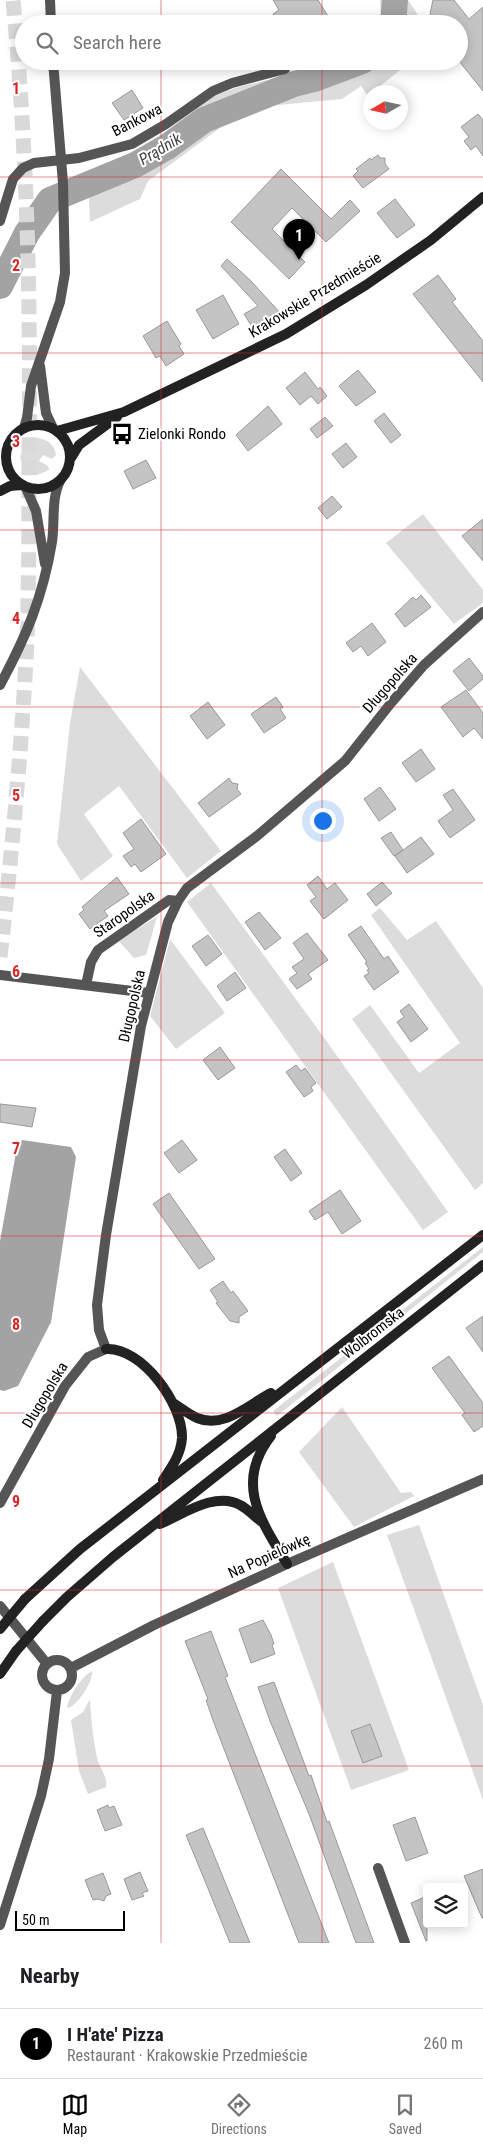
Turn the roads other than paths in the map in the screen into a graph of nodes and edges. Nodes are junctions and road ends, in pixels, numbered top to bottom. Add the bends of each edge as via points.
1 (50, 0) edge
2 (51, 15) edge
3 (54, 70) edge
4 (281, 70) edge
5 (61, 160) junction
6 (483, 197) edge
7 (0, 221) edge
8 (40, 363) junction
9 (124, 412) junction
10 (24, 428) junction
11 (55, 430) junction
12 (6, 456) junction
13 (71, 458) junction
14 (0, 466) edge
15 (60, 481) junction
16 (24, 486) junction
17 (0, 491) edge
18 (46, 570) junction
19 (483, 612) edge
20 (0, 686) edge
21 (178, 900) junction
22 (0, 975) edge
23 (86, 985) junction
24 (150, 993) junction
25 (483, 1235) edge
26 (483, 1265) edge
27 (106, 1349) junction
28 (294, 1381) junction
29 (173, 1403) junction
30 (281, 1424) junction
31 (483, 1478) edge
32 (156, 1489) junction
33 (0, 1503) edge
34 (262, 1523) junction
35 (148, 1529) junction
36 (287, 1564) junction
37 (0, 1606) edge
38 (0, 1629) edge
39 (46, 1664) junction
40 (71, 1668) junction
41 (0, 1674) edge
42 (57, 1691) junction
43 (378, 1868) dead end
44 (0, 1925) edge
45 (405, 1943) edge

1 - 2 street
3 - 5 street
4 - 5 street, Bankowa via 213,91 132,144
5 - 7 street, Bankowa via 34,163 18,172 8,190
5 - 8 street via 65,273 60,302
6 - 9 main road, Krakowskie Przedmieście via 431,240 286,334
8 - 10 street via 31,386
8 - 11 street via 46,413
9 - 11 main road, Krakowskie Przedmieście
9 - 13 main road, Krakowskie Przedmieście via 78,445
10 - 11 main road via 41,425
10 - 12 main road via 11,440
11 - 13 main road via 68,444
12 - 14 main road
12 - 16 main road via 11,475
13 - 15 main road
15 - 16 main road via 44,489
15 - 18 street via 55,496
16 - 17 main road via 10,486
16 - 18 street via 36,511
18 - 20 street via 35,614
19 - 21 street, Długopolska via 424,665 345,762 258,836 187,888
21 - 23 street, Staropolska via 169,900 101,947 91,962
21 - 24 street, Długopolska via 168,922
22 - 23 street
23 - 24 street
24 - 27 street, Długopolska via 127,1104 98,1295 97,1318
25 - 28 main road, Wolbromska
26 - 30 main road, Wolbromska
27 - 29 main road via 126,1352 136,1359 150,1371
27 - 33 street, Długopolska via 88,1357 65,1386
28 - 29 main road via 234,1416 219,1420 197,1418
28 - 32 main road
29 - 32 main road via 182,1436 180,1449
30 - 34 main road via 264,1445 252,1478 253,1495
30 - 35 main road
31 - 36 street, Na Popielówkę
32 - 38 main road, bridge via 80,1549 25,1599
34 - 35 main road via 241,1505 222,1500
34 - 36 main road
35 - 41 main road, bridge via 43,1621
36 - 40 street, Na Popielówkę via 154,1625
37 - 39 street
39 - 40 street via 60,1660
39 - 42 street via 42,1678 47,1687
40 - 42 street via 70,1684
42 - 44 street via 49,1759 40,1796
43 - 45 street

